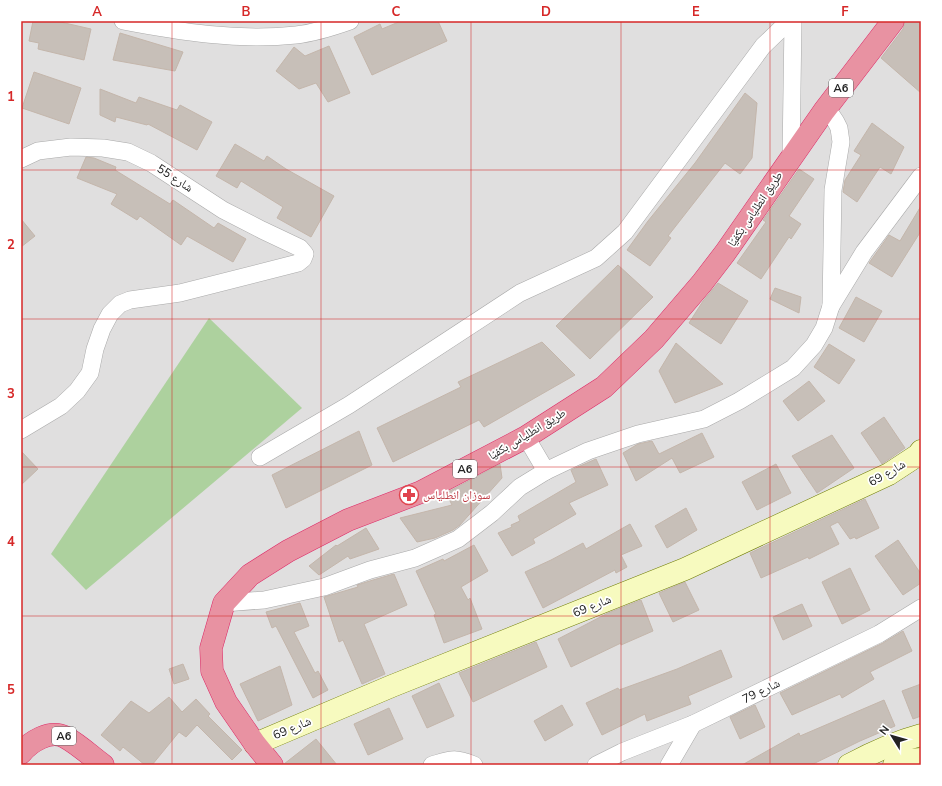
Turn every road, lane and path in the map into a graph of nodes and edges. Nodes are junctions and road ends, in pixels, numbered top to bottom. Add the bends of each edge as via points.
1 (123, 21) edge
2 (350, 21) edge
3 (789, 21) edge
4 (792, 21) edge
5 (893, 21) edge
6 (824, 111) junction
7 (791, 157) junction
8 (21, 159) edge
9 (921, 176) edge
10 (831, 306) junction
11 (21, 430) edge
12 (526, 437) junction
13 (921, 451) edge
14 (260, 457) dead end
15 (546, 471) junction
16 (224, 603) junction
17 (921, 608) edge
18 (693, 724) junction
19 (921, 735) edge
20 (255, 744) junction
21 (21, 753) edge
22 (921, 759) edge
23 (102, 765) edge
24 (272, 765) edge
25 (432, 765) edge
26 (474, 765) edge
27 (596, 765) edge
28 (669, 765) edge
29 (850, 765) edge
30 (894, 765) edge

1 - 2 street via 176,31 235,37 297,35
3 - 14 street via 763,46 625,232 596,258 520,293 349,405
4 - 7 street
5 - 6 highway, A6
6 - 7 highway, A6
6 - 10 street via 836,122 841,142 833,190
7 - 12 highway, طريق انطلياس بكفيّا / A6 via 725,253 654,339 604,387
8 - 11 street, شارع 55 via 38,151 71,147 128,152 151,163 224,210 300,248 305,254 298,264 180,293 130,300 120,304 110,314 102,329 90,373 77,391 61,406
9 - 10 street via 864,252
10 - 15 street via 824,328 814,345 793,368 739,401 704,419 638,434 588,451
12 - 15 street
12 - 16 highway, طريق انطلياس بكفيّا / A6 via 421,492 348,520 288,551 250,575
13 - 20 street, شارع 69 via 889,474 685,569 399,683
15 - 16 street via 520,487 458,539 415,558 370,570 324,587 264,600
16 - 20 highway, طريق انطلياس بكفيّا / A6 via 211,648 212,670 226,702
17 - 18 street, شارع 79 via 879,634
18 - 27 street, شارع 79
18 - 28 street
19 - 29 street via 874,752
20 - 24 highway, طريق انطلياس بكفيّا / A6
21 - 23 highway, A6 via 39,738 64,736
22 - 30 street
25 - 26 street via 459,759

